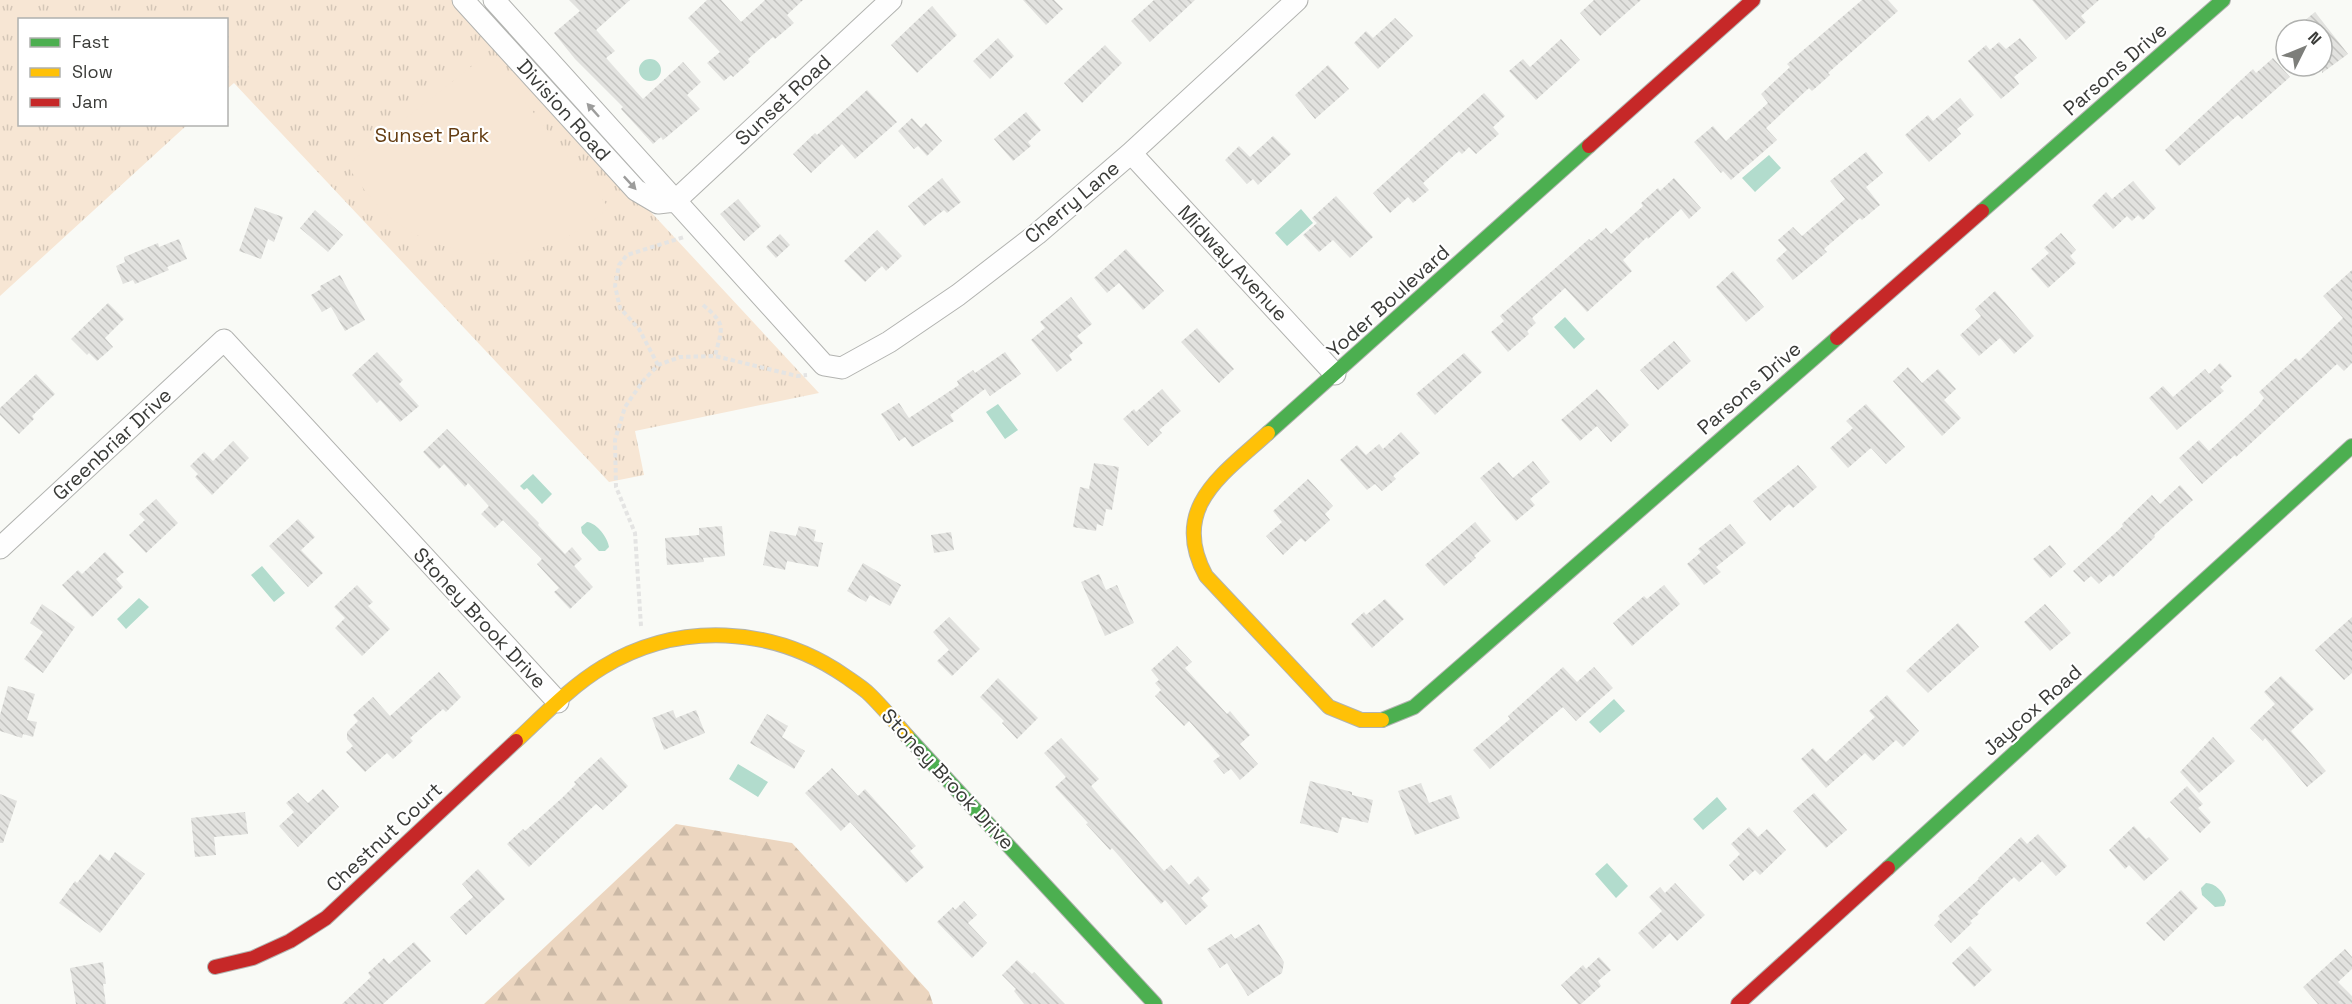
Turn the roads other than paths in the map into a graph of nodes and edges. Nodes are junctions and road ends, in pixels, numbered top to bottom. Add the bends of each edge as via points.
1 (463, 0) edge
2 (891, 0) edge
3 (1297, 0) edge
4 (1753, 0) edge
5 (2223, 0) edge
6 (505, 4) edge
7 (487, 27) junction
8 (1131, 153) junction
9 (675, 201) junction
10 (224, 340) joint
11 (824, 365) joint
12 (1335, 374) junction
13 (2352, 446) edge
14 (0, 548) edge
15 (1287, 665) joint
16 (558, 702) junction
17 (215, 967) dead end
18 (1155, 1004) edge
19 (1737, 1004) edge

1 - 7 street, Division Road
2 - 9 street, Sunset Road
3 - 8 street, Cherry Lane
4 - 12 street, Yoder Boulevard
5 - 15 street, Parsons Drive via 1414,707 1380,721 1344,717 1319,699
6 - 7 street
9 -> 6 street, Division Road
7 -> 9 street, Division Road via 636,190 658,203
8 - 11 street, Cherry Lane via 958,295 889,342 842,368
8 - 12 street, Midway Avenue
9 - 11 street, Division Road
10 - 14 street, Greenbriar Drive
10 - 16 street, Stoney Brook Drive
12 - 15 street, Yoder Boulevard via 1215,481 1196,512 1192,530 1194,548 1206,576
13 - 19 street, Jaycox Road
16 - 17 street, Chestnut Court via 326,918 253,958
16 - 18 street, Stoney Brook Drive via 599,669 642,647 669,639 707,634 745,636 818,658 866,691

